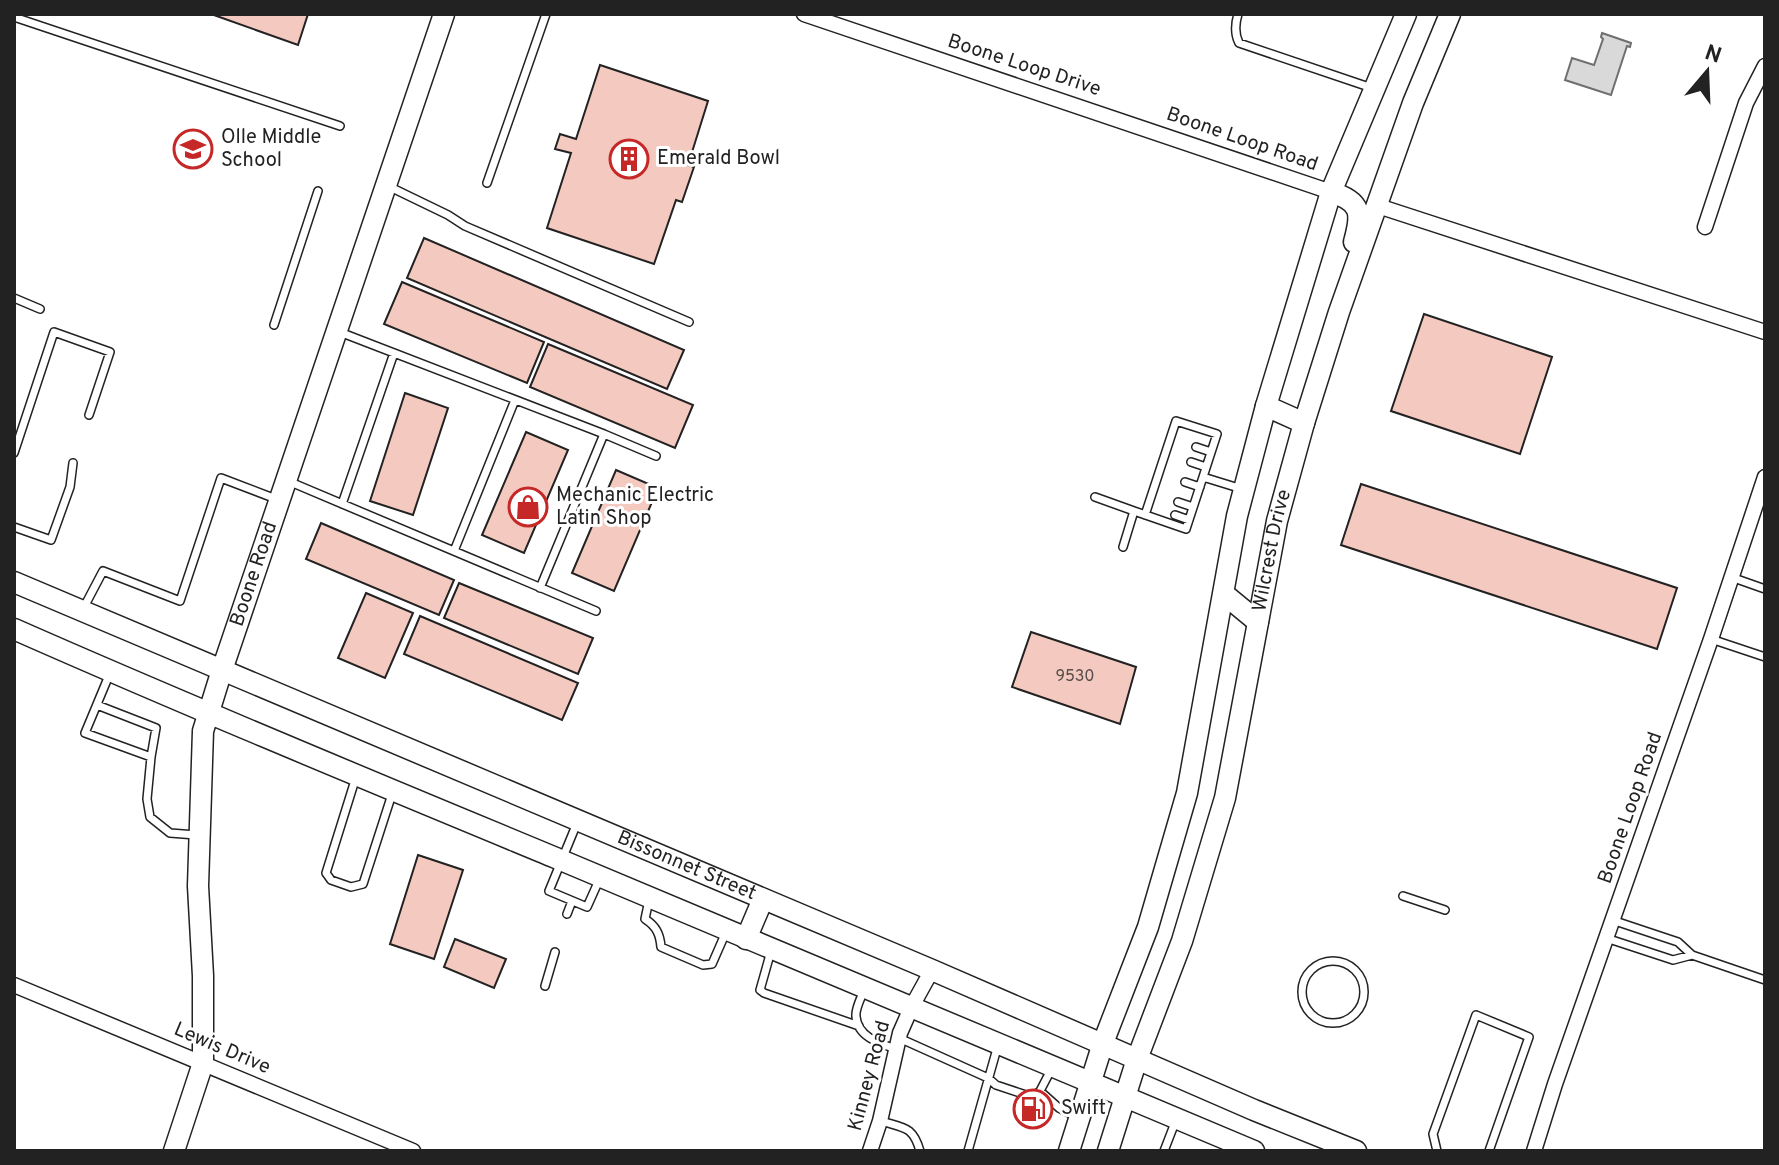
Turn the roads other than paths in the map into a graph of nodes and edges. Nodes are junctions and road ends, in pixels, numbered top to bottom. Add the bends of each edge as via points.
1 (444, 14) edge
2 (546, 14) edge
3 (804, 14) edge
4 (1238, 14) edge
5 (1406, 14) edge
6 (1450, 14) edge
7 (14, 17) edge
8 (1765, 66) edge
9 (1374, 89) junction
10 (340, 126) dead end
11 (1141, 126) joint
12 (487, 183) dead end
13 (386, 185) junction
14 (318, 191) dead end
15 (1331, 192) junction
16 (1378, 206) junction
17 (1705, 227) dead end
18 (14, 298) edge
19 (40, 309) dead end
20 (1339, 312) junction
21 (689, 322) dead end
22 (274, 325) dead end
23 (337, 331) junction
24 (1765, 332) edge
25 (394, 353) junction
26 (515, 400) junction
27 (1266, 406) junction
28 (89, 415) dead end
29 (1304, 423) junction
30 (604, 434) junction
31 (1170, 438) junction
32 (1180, 442) dead end
33 (1196, 447) dead end
34 (1211, 452) junction
35 (14, 453) edge
36 (1165, 453) junction
37 (656, 456) dead end
38 (1174, 456) dead end
39 (1191, 462) dead end
40 (73, 463) dead end
41 (1206, 467) junction
42 (1159, 473) junction
43 (1168, 476) dead end
44 (1203, 477) junction
45 (1765, 477) edge
46 (286, 480) junction
47 (1185, 482) dead end
48 (1200, 487) junction
49 (1244, 489) junction
50 (1152, 493) junction
51 (1161, 496) dead end
52 (1095, 497) dead end
53 (279, 501) junction
54 (1178, 502) dead end
55 (342, 504) junction
56 (1148, 506) junction
57 (1193, 507) junction
58 (1158, 509) dead end
59 (1134, 511) junction
60 (1145, 515) junction
61 (1175, 515) dead end
62 (1189, 520) junction
63 (14, 527) edge
64 (1123, 547) dead end
65 (454, 551) junction
66 (1731, 577) junction
67 (14, 582) edge
68 (540, 588) junction
69 (1765, 589) edge
70 (1224, 594) junction
71 (82, 611) junction
72 (596, 611) dead end
73 (1258, 622) junction
74 (14, 629) edge
75 (1711, 639) junction
76 (1765, 657) edge
77 (222, 670) junction
78 (111, 671) junction
79 (97, 705) junction
80 (209, 713) junction
81 (151, 757) junction
82 (357, 775) junction
83 (393, 791) junction
84 (1187, 793) junction
85 (1225, 798) junction
86 (578, 821) junction
87 (200, 835) junction
88 (561, 860) junction
89 (600, 878) junction
90 (1403, 896) dead end
91 (650, 898) junction
92 (763, 899) junction
93 (572, 901) junction
94 (1445, 910) dead end
95 (567, 914) dead end
96 (1612, 920) junction
97 (736, 934) junction
98 (1606, 938) junction
99 (771, 949) junction
100 (555, 952) dead end
101 (1692, 955) junction
102 (932, 970) junction
103 (1765, 980) edge
104 (14, 985) edge
105 (545, 986) dead end
106 (865, 988) junction
107 (911, 1008) junction
108 (1347, 1020) joint
109 (859, 1026) junction
110 (999, 1043) junction
111 (1103, 1043) junction
112 (898, 1044) junction
113 (1137, 1059) junction
114 (203, 1063) junction
115 (1053, 1065) junction
116 (988, 1078) junction
117 (1092, 1081) junction
118 (1040, 1091) junction
119 (1125, 1096) junction
120 (1080, 1118) junction
121 (1177, 1118) junction
122 (880, 1121) junction
123 (1241, 1148) edge
124 (174, 1151) edge
125 (413, 1151) edge
126 (870, 1151) edge
127 (920, 1151) edge
128 (968, 1151) edge
129 (1069, 1151) edge
130 (1108, 1151) edge
131 (1164, 1151) edge
132 (1356, 1151) edge
133 (1437, 1151) edge
134 (1489, 1151) edge
135 (1534, 1151) edge

1 - 13 main road, Boone Road
2 - 12 lane
3 - 11 street, Boone Loop Drive
4 - 9 lane via 1239,43
5 - 9 main road, Wilcrest Drive
6 - 16 main road, Wilcrest Drive
7 - 10 lane
8 - 17 street via 1746,103
9 - 15 main road, Wilcrest Drive
11 - 15 street, Boone Loop Road
13 - 21 lane via 465,226
13 - 23 main road, Boone Road
14 - 22 lane
15 - 20 main road via 1353,202 1360,222 1341,285
15 - 27 main road, Wilcrest Drive
16 - 20 main road, Wilcrest Drive
16 - 24 street
18 - 19 lane
20 - 29 main road, Wilcrest Drive
23 - 25 lane
23 - 46 main road, Boone Road
25 - 26 lane
25 - 55 lane
26 - 30 lane
26 - 65 lane
27 - 29 main road
27 - 49 main road, Wilcrest Drive
28 - 35 lane via 110,352 54,332
29 - 73 main road, Wilcrest Drive via 1277,521
30 - 37 lane
30 - 68 lane
31 - 32 lane
31 - 34 lane via 1176,421 1217,434
31 - 36 lane
33 - 34 lane
34 - 41 lane
36 - 38 lane
36 - 42 lane
39 - 41 lane
40 - 63 lane via 51,540
41 - 44 lane
42 - 43 lane
42 - 50 lane
44 - 48 lane
44 - 49 lane
45 - 66 street, Boone Loop Road
46 - 53 main road, Boone Road
46 - 55 lane
47 - 48 lane
48 - 57 lane
49 - 70 main road, Wilcrest Drive
50 - 51 lane
50 - 56 lane
52 - 59 lane
53 - 71 lane via 221,478 180,601 103,571
53 - 77 main road, Boone Road
54 - 57 lane
55 - 65 lane
56 - 58 lane
56 - 60 lane
57 - 62 lane
59 - 60 lane
59 - 64 lane
60 - 62 lane via 1186,529
61 - 62 lane
65 - 68 lane
66 - 69 lane
66 - 75 street, Boone Loop Road
67 - 71 main road, Bissonnet Street
68 - 72 lane
70 - 73 main road
70 - 84 main road, Wilcrest Drive
71 - 77 main road, Bissonnet Street
73 - 85 main road, Wilcrest Drive
74 - 78 main road
75 - 76 lane
75 - 96 street, Boone Loop Road
77 - 80 main road, Boone Road
77 - 86 main road, Bissonnet Street
78 - 79 lane
78 - 80 main road
79 - 81 lane via 156,728
79 - 81 lane via 85,733
80 - 82 main road
80 - 87 main road, Boone Road via 203,731
81 - 87 lane via 150,817 170,833
82 - 83 main road
82 - 83 lane via 326,873 331,880 351,887 363,884
83 - 88 main road
84 - 85 main road
84 - 111 main road, Wilcrest Drive via 1148,927
85 - 113 main road, Wilcrest Drive via 1182,941
86 - 88 lane
86 - 92 main road, Bissonnet Street
87 - 114 main road, Boone Road
88 - 89 main road
88 - 93 lane via 549,891
89 - 91 main road
89 - 93 lane via 587,907
90 - 94 lane
91 - 97 main road
91 - 97 lane via 645,919 653,924 661,947 703,965 712,964
92 - 97 main road
92 - 102 main road, Bissonnet Street
93 - 95 lane
96 - 98 street, Boone Loop Road
96 - 101 lane via 1678,942
97 - 99 main road
98 - 101 lane via 1673,960
98 - 135 street, Boone Loop Road
99 - 106 main road
99 - 109 lane via 760,990
100 - 105 lane
101 - 103 lane
102 - 107 street, Kinney Road
102 - 111 main road, Bissonnet Street
104 - 114 street, Lewis Drive
106 - 107 main road
106 - 109 lane via 855,1014
107 - 110 main road
107 - 112 street, Kinney Road
108 - 108 lane via 1326,1023 1308,1012 1301,992 1315,966 1344,963 1359,976 1364,995
109 - 112 lane via 871,1040
110 - 115 main road
110 - 116 lane
111 - 113 main road, Bissonnet Street
111 - 117 main road, Wilcrest Drive
112 - 116 lane
112 - 122 street, Kinney Road
113 - 119 main road, Wilcrest Drive
113 - 132 main road, Bissonnet Street
114 - 124 main road, Boone Road
114 - 125 street, Lewis Drive
115 - 117 main road
115 - 118 lane
116 - 118 lane via 1032,1097
116 - 128 lane
117 - 119 main road
117 - 120 main road, Wilcrest Drive
118 - 120 lane
119 - 121 main road
119 - 130 main road, Wilcrest Drive
120 - 129 main road, Wilcrest Drive
121 - 123 main road
121 - 131 lane
122 - 126 street, Kinney Road
122 - 127 lane via 910,1130
133 - 134 lane via 1433,1134 1476,1015 1529,1037

